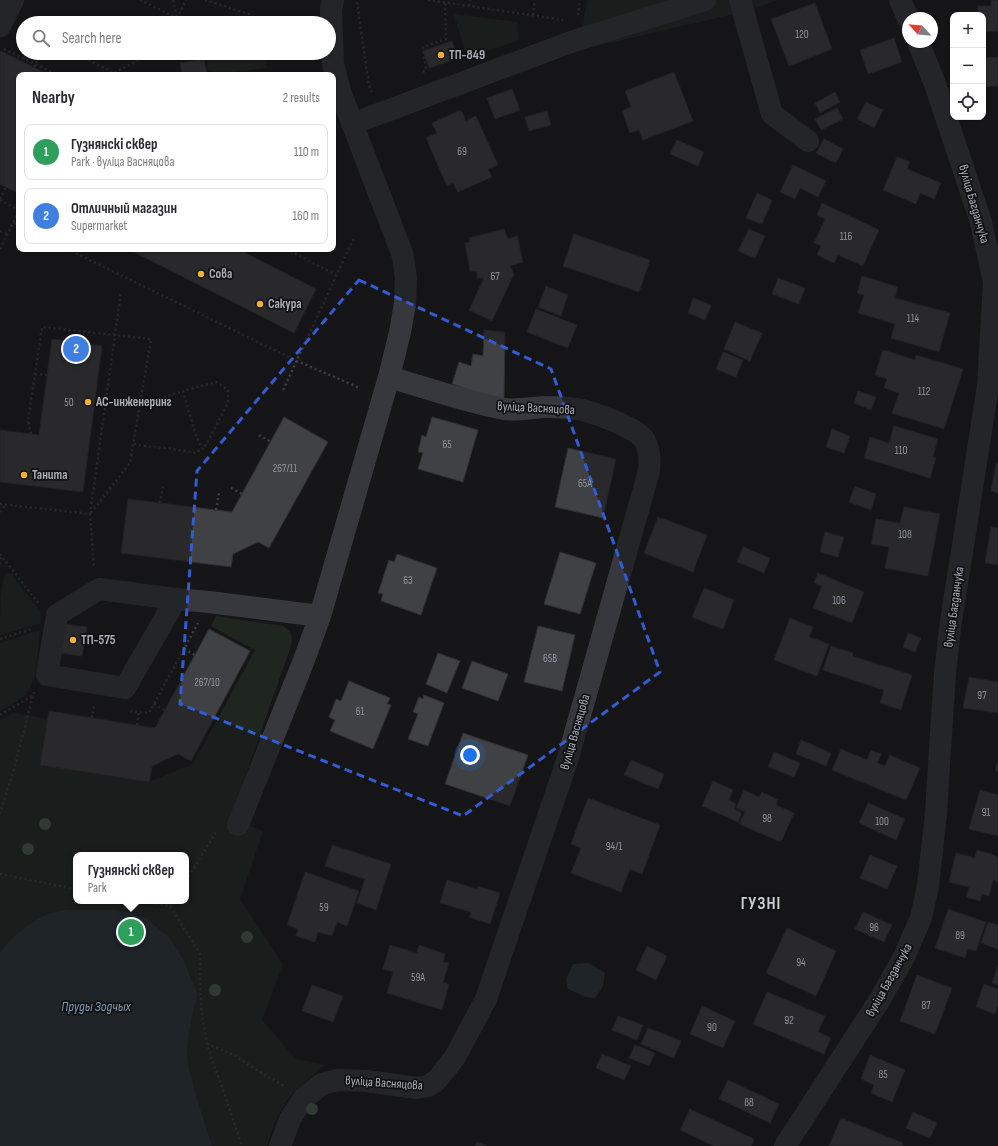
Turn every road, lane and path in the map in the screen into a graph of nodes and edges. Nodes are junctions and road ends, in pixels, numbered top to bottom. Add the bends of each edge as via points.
1 (13, 0) edge
2 (140, 0) edge
3 (173, 0) edge
4 (186, 0) edge
5 (205, 0) edge
6 (333, 0) edge
7 (357, 0) edge
8 (428, 0) edge
9 (470, 0) edge
10 (535, 0) edge
11 (580, 0) edge
12 (705, 0) edge
13 (740, 0) edge
14 (900, 0) edge
15 (445, 2) junction
16 (469, 6) junction
17 (905, 12) edge
18 (533, 15) junction
19 (173, 16) edge
20 (177, 16) edge
21 (178, 16) edge
22 (249, 16) edge
23 (331, 16) edge
24 (570, 20) dead end
25 (577, 22) dead end
26 (0, 26) edge
27 (0, 47) edge
28 (921, 48) edge
29 (16, 56) edge
30 (23, 60) edge
31 (37, 60) edge
32 (89, 60) edge
33 (139, 60) edge
34 (333, 60) edge
35 (34, 66) junction
36 (50, 72) edge
37 (112, 72) edge
38 (116, 72) edge
39 (335, 72) edge
40 (422, 74) dead end
41 (336, 75) edge
42 (376, 94) dead end
43 (352, 124) junction
44 (808, 141) dead end
45 (6, 187) dead end
46 (0, 200) edge
47 (16, 208) edge
48 (16, 218) edge
49 (14, 223) joint
50 (0, 231) edge
51 (7, 234) junction
52 (354, 238) dead end
53 (0, 248) edge
54 (73, 252) edge
55 (292, 252) edge
56 (336, 275) junction
57 (121, 292) dead end
58 (114, 335) junction
59 (297, 361) junction
60 (35, 374) junction
61 (47, 375) dead end
62 (389, 377) junction
63 (360, 388) dead end
64 (283, 390) dead end
65 (182, 391) junction
66 (140, 405) junction
67 (31, 434) dead end
68 (259, 435) dead end
69 (271, 442) dead end
70 (134, 444) junction
71 (202, 448) junction
72 (163, 486) dead end
73 (231, 488) dead end
74 (219, 493) dead end
75 (242, 494) dead end
76 (160, 503) dead end
77 (0, 504) edge
78 (6, 504) junction
79 (216, 510) dead end
80 (0, 512) edge
81 (90, 514) junction
82 (1, 555) edge
83 (0, 564) edge
84 (95, 574) dead end
85 (176, 599) junction
86 (40, 606) dead end
87 (320, 616) junction
88 (36, 628) dead end
89 (0, 639) edge
90 (184, 649) dead end
91 (195, 654) dead end
92 (35, 688) dead end
93 (154, 704) dead end
94 (94, 705) dead end
95 (165, 710) dead end
96 (140, 712) dead end
97 (92, 718) dead end
98 (137, 725) dead end
99 (0, 814) edge
100 (238, 825) dead end
101 (213, 837) dead end
102 (0, 874) edge
103 (189, 876) edge
104 (73, 888) edge
105 (159, 904) edge
106 (170, 906) joint
107 (208, 1044) junction
108 (304, 1098) junction
109 (242, 1146) edge
110 (280, 1146) edge
111 (785, 1146) edge

1 - 26 street
2 - 19 path
3 - 20 path
4 - 21 path
5 - 22 path
6 - 23 street
7 - 42 path via 369,86
8 - 15 path
9 - 16 path
10 - 18 path
11 - 25 path
12 - 43 street via 571,42
13 - 44 street via 772,114
14 - 17 street
15 - 16 path
15 - 40 path via 446,39 424,47 426,70
16 - 18 path
18 - 24 path
27 - 29 path
28 - 111 street, вуліца Багданчука via 936,84 981,222 994,282 988,386 945,673 936,814 928,886 921,918 904,957 879,1001
30 - 35 path
31 - 35 path
32 - 37 path
33 - 38 path
34 - 39 street
35 - 36 path
41 - 43 street
43 - 62 street via 403,256 406,278 405,304
45 - 46 path
46 - 47 path
48 - 49 path
49 - 51 path
50 - 51 path
51 - 53 path
52 - 56 path
54 - 59 path
55 - 56 path
56 - 59 path
57 - 58 path
58 - 60 path via 42,327
58 - 66 path via 151,339
58 - 81 path
59 - 63 path
59 - 64 path
60 - 61 path
60 - 67 path via 28,421
62 - 87 street
62 - 108 street, вуліца Васняцова via 500,408 518,410 550,407 583,410 633,430 645,440 650,456 649,471 568,758 486,999 455,1057 437,1080 428,1086 418,1088 338,1080 322,1084
65 - 66 path
65 - 71 path
65 - 71 path via 216,382 228,390 228,402 210,438
66 - 70 path
68 - 69 path
70 - 71 path via 196,453
70 - 81 path via 130,463
72 - 76 path
73 - 75 path
74 - 79 path
77 - 78 path
78 - 80 path
78 - 81 path
81 - 84 path
82 - 83 path
82 - 86 path
85 - 85 street via 125,688 47,675 57,615 99,589
85 - 87 street
87 - 100 street
88 - 89 path
90 - 91 path
92 - 99 path
93 - 95 path
94 - 97 path
96 - 98 path
101 - 103 path
102 - 104 path
105 - 106 path
106 - 107 path via 200,954 201,1008
107 - 108 path via 234,1055
107 - 109 path
108 - 110 street, вуліца Васняцова via 290,1119

